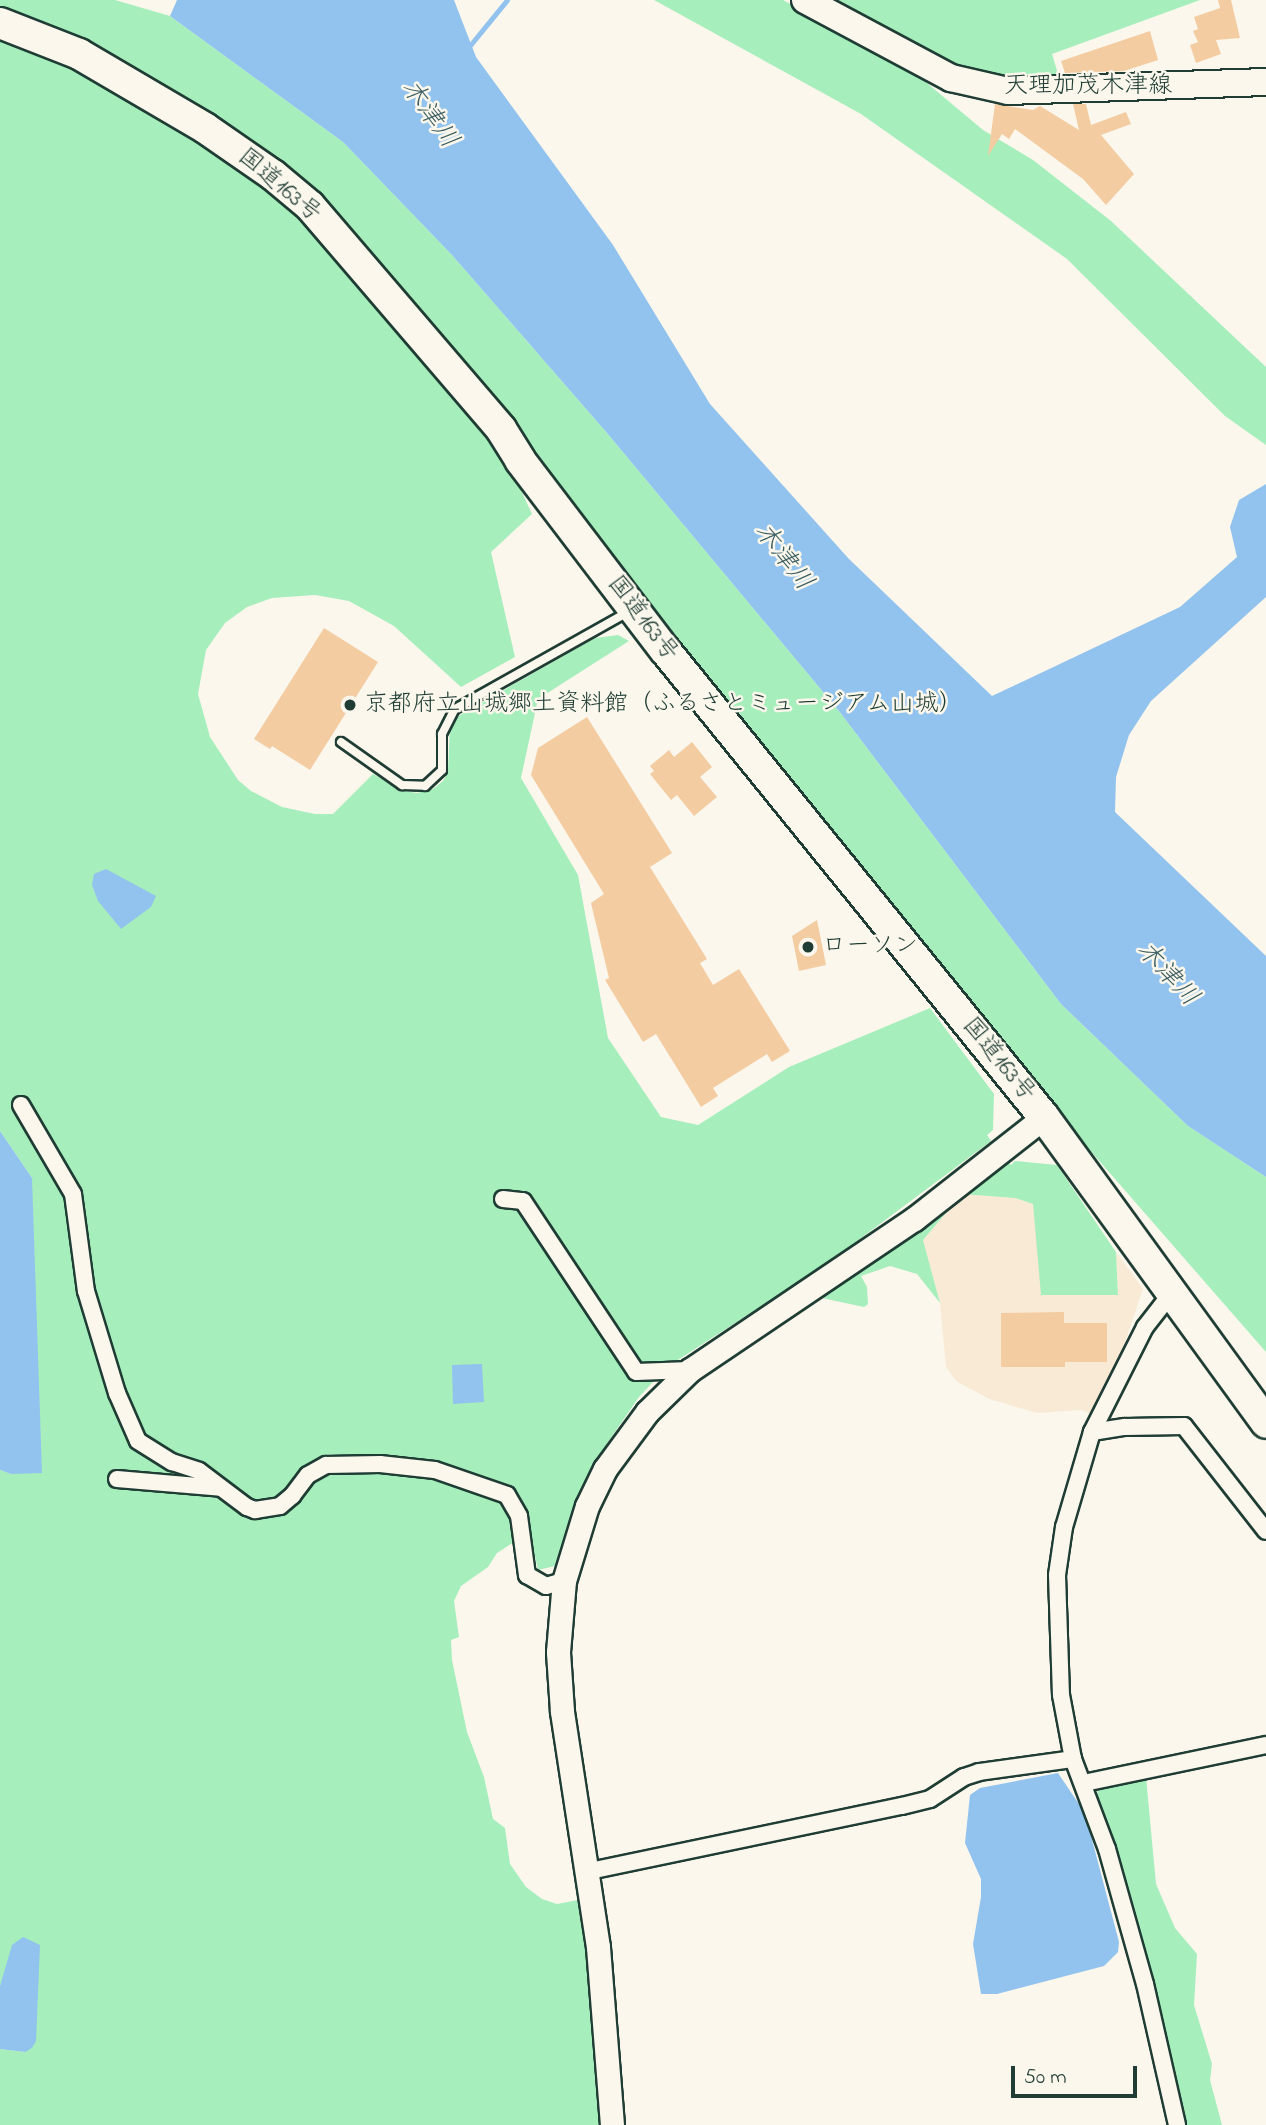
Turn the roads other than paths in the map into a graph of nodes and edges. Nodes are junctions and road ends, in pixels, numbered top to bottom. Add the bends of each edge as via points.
1 (805, 0) edge
2 (0, 23) edge
3 (1266, 82) edge
4 (635, 609) junction
5 (341, 742) dead end
6 (21, 1105) dead end
7 (1044, 1117) junction
8 (503, 1199) dead end
9 (1171, 1295) junction
10 (690, 1370) junction
11 (1266, 1423) edge
12 (1092, 1432) junction
13 (117, 1479) dead end
14 (223, 1488) junction
15 (1266, 1531) edge
16 (564, 1581) junction
17 (1266, 1745) edge
18 (1073, 1759) junction
19 (1084, 1783) junction
20 (586, 1872) junction
21 (612, 2125) edge
22 (1177, 2125) edge

1 - 3 main road, 天理加茂木津線 via 951,78 1008,91
2 - 4 highway, 国道163号 via 79,54 205,128 310,206 501,429
4 - 5 lane via 455,709 442,734 442,770 425,786 402,785
4 - 7 highway, 国道163号
6 - 14 street via 73,1194 86,1291 135,1437
7 - 9 highway, 国道163号
7 - 10 street via 915,1219
8 - 10 street via 523,1201 636,1372
9 - 11 highway, 国道163号
9 - 12 street via 1145,1327
10 - 16 street via 648,1412 605,1469 578,1530
12 - 15 street via 1184,1426
12 - 18 street via 1064,1527 1056,1575 1061,1695
13 - 14 street
14 - 16 street via 247,1507 264,1510 286,1502 308,1475 326,1465 435,1470 507,1495 519,1516 527,1575 546,1586
16 - 20 street via 558,1652 562,1711
17 - 19 street
18 - 19 street
18 - 20 street via 979,1772 930,1799
19 - 22 street via 1142,1972
20 - 21 street via 598,1947

